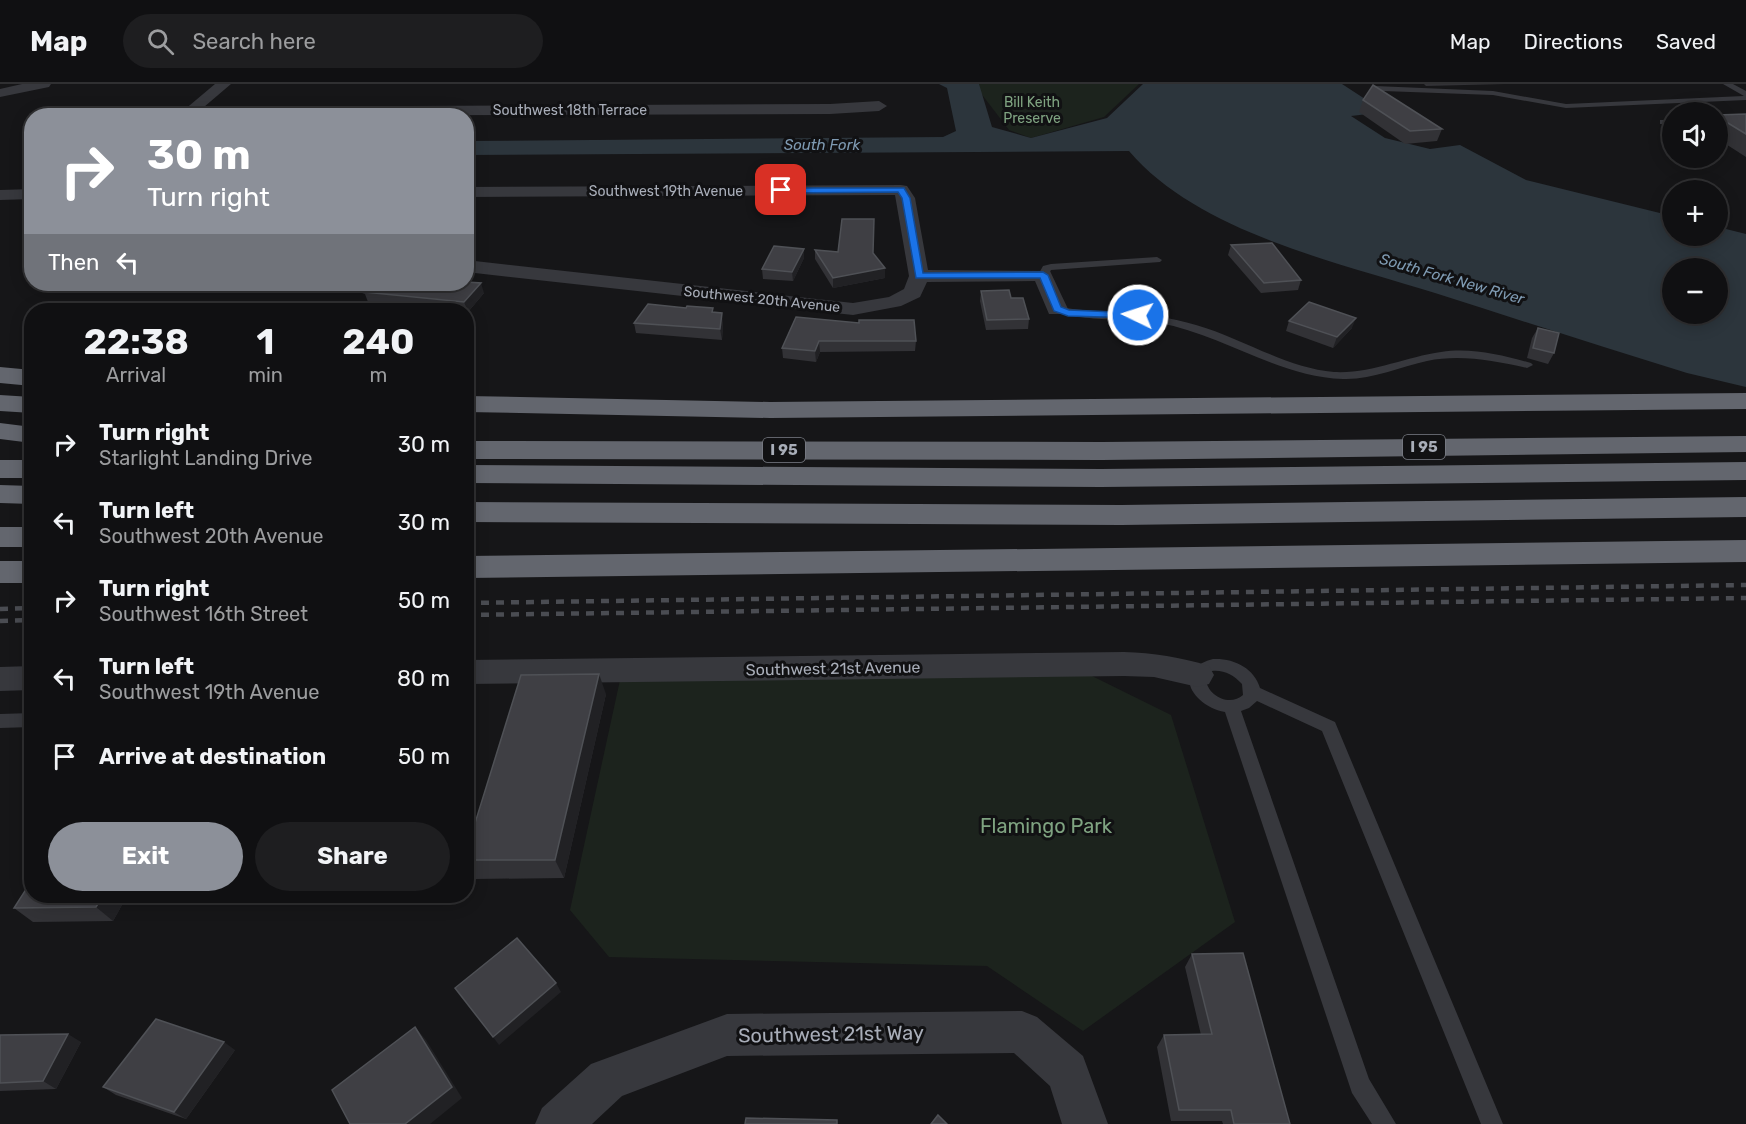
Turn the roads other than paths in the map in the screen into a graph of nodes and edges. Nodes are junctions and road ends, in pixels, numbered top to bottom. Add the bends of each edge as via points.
1 (44, 84) edge
2 (224, 84) edge
3 (1727, 84) edge
4 (0, 93) edge
5 (1746, 96) edge
6 (1662, 102) edge
7 (1667, 102) edge
8 (1398, 105) edge
9 (879, 106) dead end
10 (194, 108) edge
11 (474, 112) edge
12 (24, 194) edge
13 (474, 194) edge
14 (0, 195) edge
15 (1157, 260) dead end
16 (474, 268) edge
17 (1043, 275) junction
18 (919, 276) junction
19 (1057, 309) joint
20 (1527, 365) dead end
21 (0, 375) edge
22 (24, 377) edge
23 (1746, 401) edge
24 (0, 403) edge
25 (24, 404) edge
26 (474, 404) edge
27 (770, 410) junction
28 (474, 419) edge
29 (0, 430) edge
30 (24, 434) edge
31 (1746, 444) edge
32 (0, 446) edge
33 (24, 447) edge
34 (474, 450) edge
35 (0, 468) edge
36 (24, 470) edge
37 (1746, 471) edge
38 (474, 474) edge
39 (1746, 490) edge
40 (0, 495) edge
41 (24, 495) edge
42 (474, 496) edge
43 (0, 506) edge
44 (24, 506) edge
45 (1119, 506) junction
46 (1746, 507) edge
47 (474, 512) edge
48 (579, 513) junction
49 (474, 522) edge
50 (0, 537) edge
51 (24, 537) edge
52 (1746, 551) edge
53 (474, 567) edge
54 (0, 572) edge
55 (24, 572) edge
56 (474, 672) edge
57 (1198, 675) junction
58 (24, 678) edge
59 (0, 679) edge
60 (1253, 692) junction
61 (1230, 707) junction
62 (24, 720) edge
63 (0, 721) edge
64 (558, 1124) edge
65 (1085, 1124) edge
66 (1385, 1124) edge
67 (1492, 1124) edge

1 - 4 street
2 - 10 street
3 - 5 lane
5 - 7 lane
6 - 8 lane via 1566,106 1493,93 1375,88
9 - 11 street, Southwest 18th Terrace
12 - 14 street
13 - 18 street, Southwest 19th Avenue via 901,190 906,198
15 - 17 lane via 1051,267
16 - 18 street, Southwest 20th Avenue via 854,309 894,302 913,293
17 - 18 street
17 - 19 street
19 - 20 lane via 1068,313 1138,315 1173,322 1331,375 1365,375 1444,355
21 - 22 highway
23 - 27 highway
24 - 25 highway
26 - 27 highway
27 - 28 highway via 640,418
29 - 30 highway
31 - 34 highway, I 95 via 1102,451
32 - 33 highway
35 - 36 highway
37 - 38 highway via 1101,478
39 - 45 highway
40 - 41 highway
42 - 45 highway
43 - 44 highway
45 - 46 highway
45 - 48 highway
47 - 48 highway
48 - 49 highway
50 - 51 highway
52 - 53 highway
54 - 55 highway
56 - 57 street, Southwest 21st Avenue via 1124,664 1155,665
57 - 60 lane via 1208,666 1225,665 1248,678
57 - 61 lane via 1204,696
58 - 59 street
60 - 61 lane via 1247,703
60 - 67 lane via 1329,727
61 - 66 lane via 1360,1085
62 - 63 lane
64 - 65 street, Southwest 21st Way via 607,1080 727,1035 1022,1032 1067,1072

